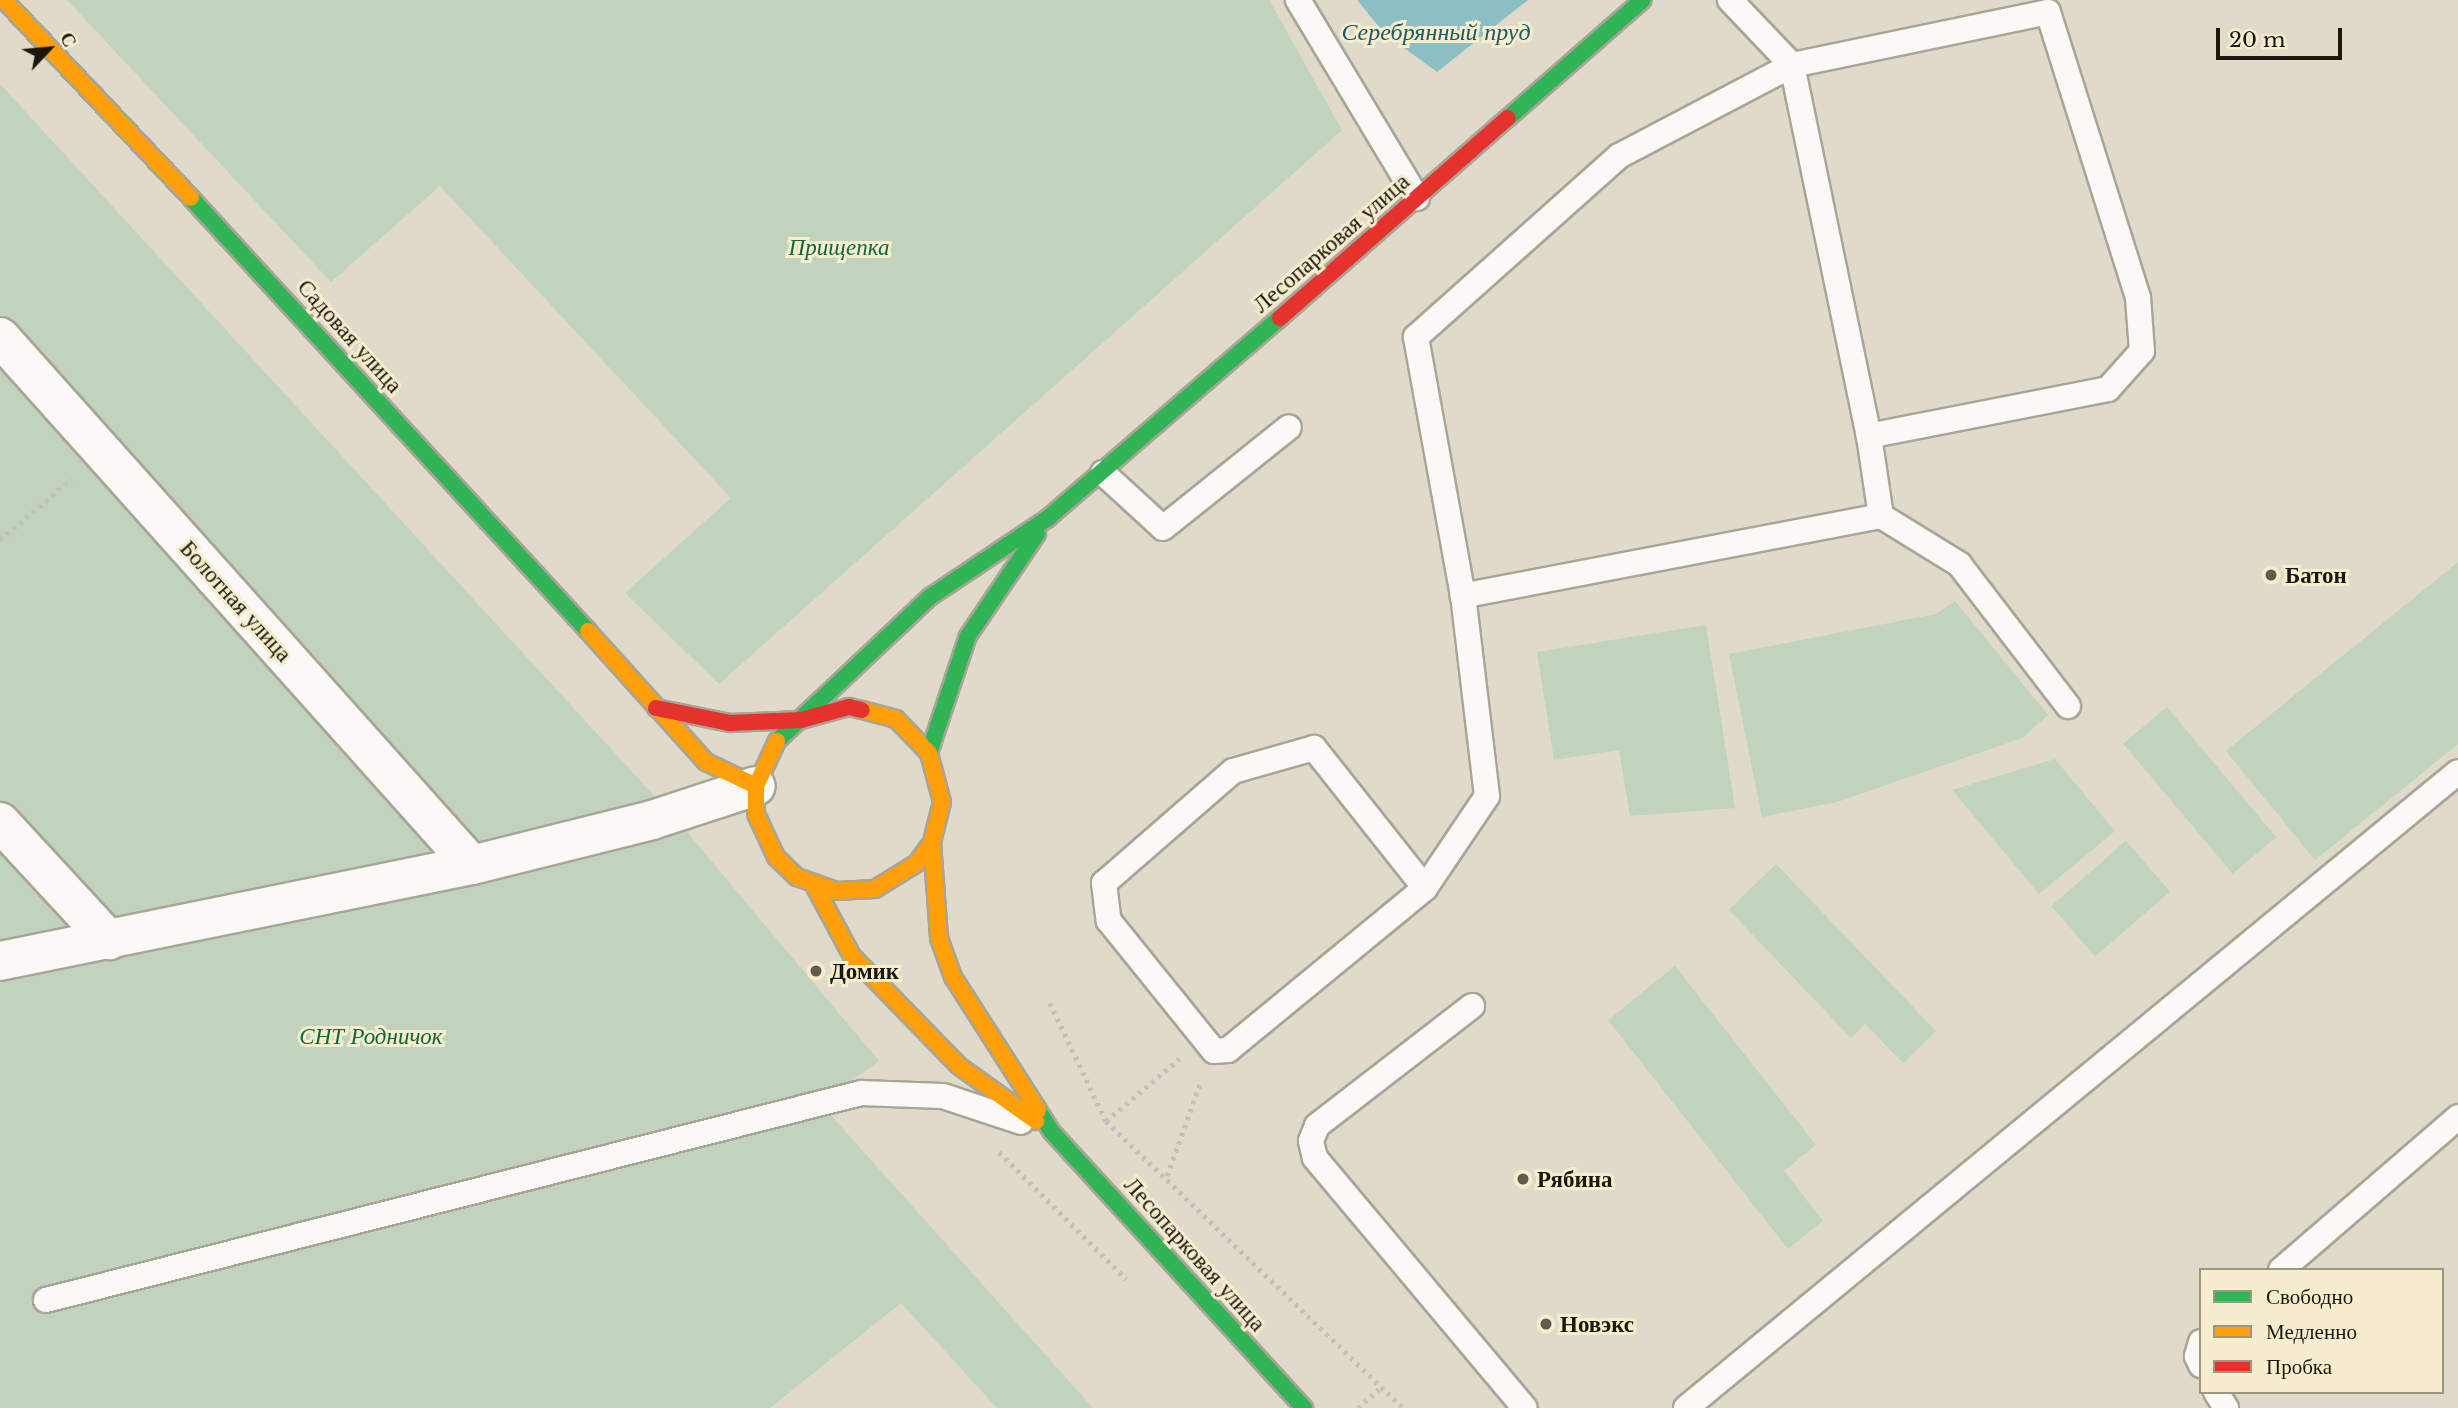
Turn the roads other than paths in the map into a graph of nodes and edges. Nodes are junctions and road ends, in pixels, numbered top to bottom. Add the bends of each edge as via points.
1 (4, 0) edge
2 (1298, 0) edge
3 (1643, 0) edge
4 (1730, 0) edge
5 (1792, 65) junction
6 (1417, 198) junction
7 (0, 337) edge
8 (1289, 427) dead end
9 (1869, 436) junction
10 (1103, 473) junction
11 (1881, 516) junction
12 (1048, 518) junction
13 (1463, 596) junction
14 (2068, 706) dead end
15 (656, 708) junction
16 (801, 720) junction
17 (929, 752) junction
18 (2458, 772) edge
19 (756, 786) junction
20 (0, 822) edge
21 (932, 842) junction
22 (472, 865) junction
23 (815, 887) junction
24 (1425, 888) junction
25 (108, 940) junction
26 (0, 961) edge
27 (1472, 1006) dead end
28 (2458, 1117) edge
29 (1052, 1132) junction
30 (2283, 1268) edge
31 (46, 1300) dead end
32 (1304, 1408) edge
33 (1525, 1408) edge
34 (1686, 1408) edge

1 - 15 main road, Садовая улица via 285,297
2 - 6 lane
3 - 6 main road, Лесопарковая улица
4 - 5 lane
5 - 9 lane
5 - 9 lane via 2048,12 2138,298 2142,351 2108,389
5 - 13 lane via 1619,156 1416,337
6 - 10 main road, Лесопарковая улица
7 - 22 street, Болотная улица
8 - 10 lane via 1163,528
9 - 11 lane
10 - 12 main road, Лесопарковая улица
11 - 13 lane
11 - 14 lane via 1959,564
12 - 16 main road via 930,597
12 - 17 main road via 968,636
13 - 24 lane via 1487,796
15 - 16 main road via 720,722
15 - 19 main road, Садовая улица via 706,762
16 - 17 main road via 833,708 865,708 895,719
16 - 19 main road via 772,747
17 - 21 main road via 942,802
18 - 34 lane
19 - 22 street via 652,820
19 - 23 main road via 757,814 776,857
20 - 25 street
21 - 23 main road via 917,863 875,889 852,893
21 - 29 main road via 939,938 953,977
22 - 25 street
23 - 29 main road via 852,956 959,1066
24 - 24 lane via 1228,1050 1209,1045 1109,921 1104,883 1233,771 1314,748
25 - 26 street
27 - 33 lane via 1317,1126 1311,1141 1315,1158
28 - 30 lane
29 - 31 lane via 943,1096 861,1093
29 - 32 main road, Лесопарковая улица

